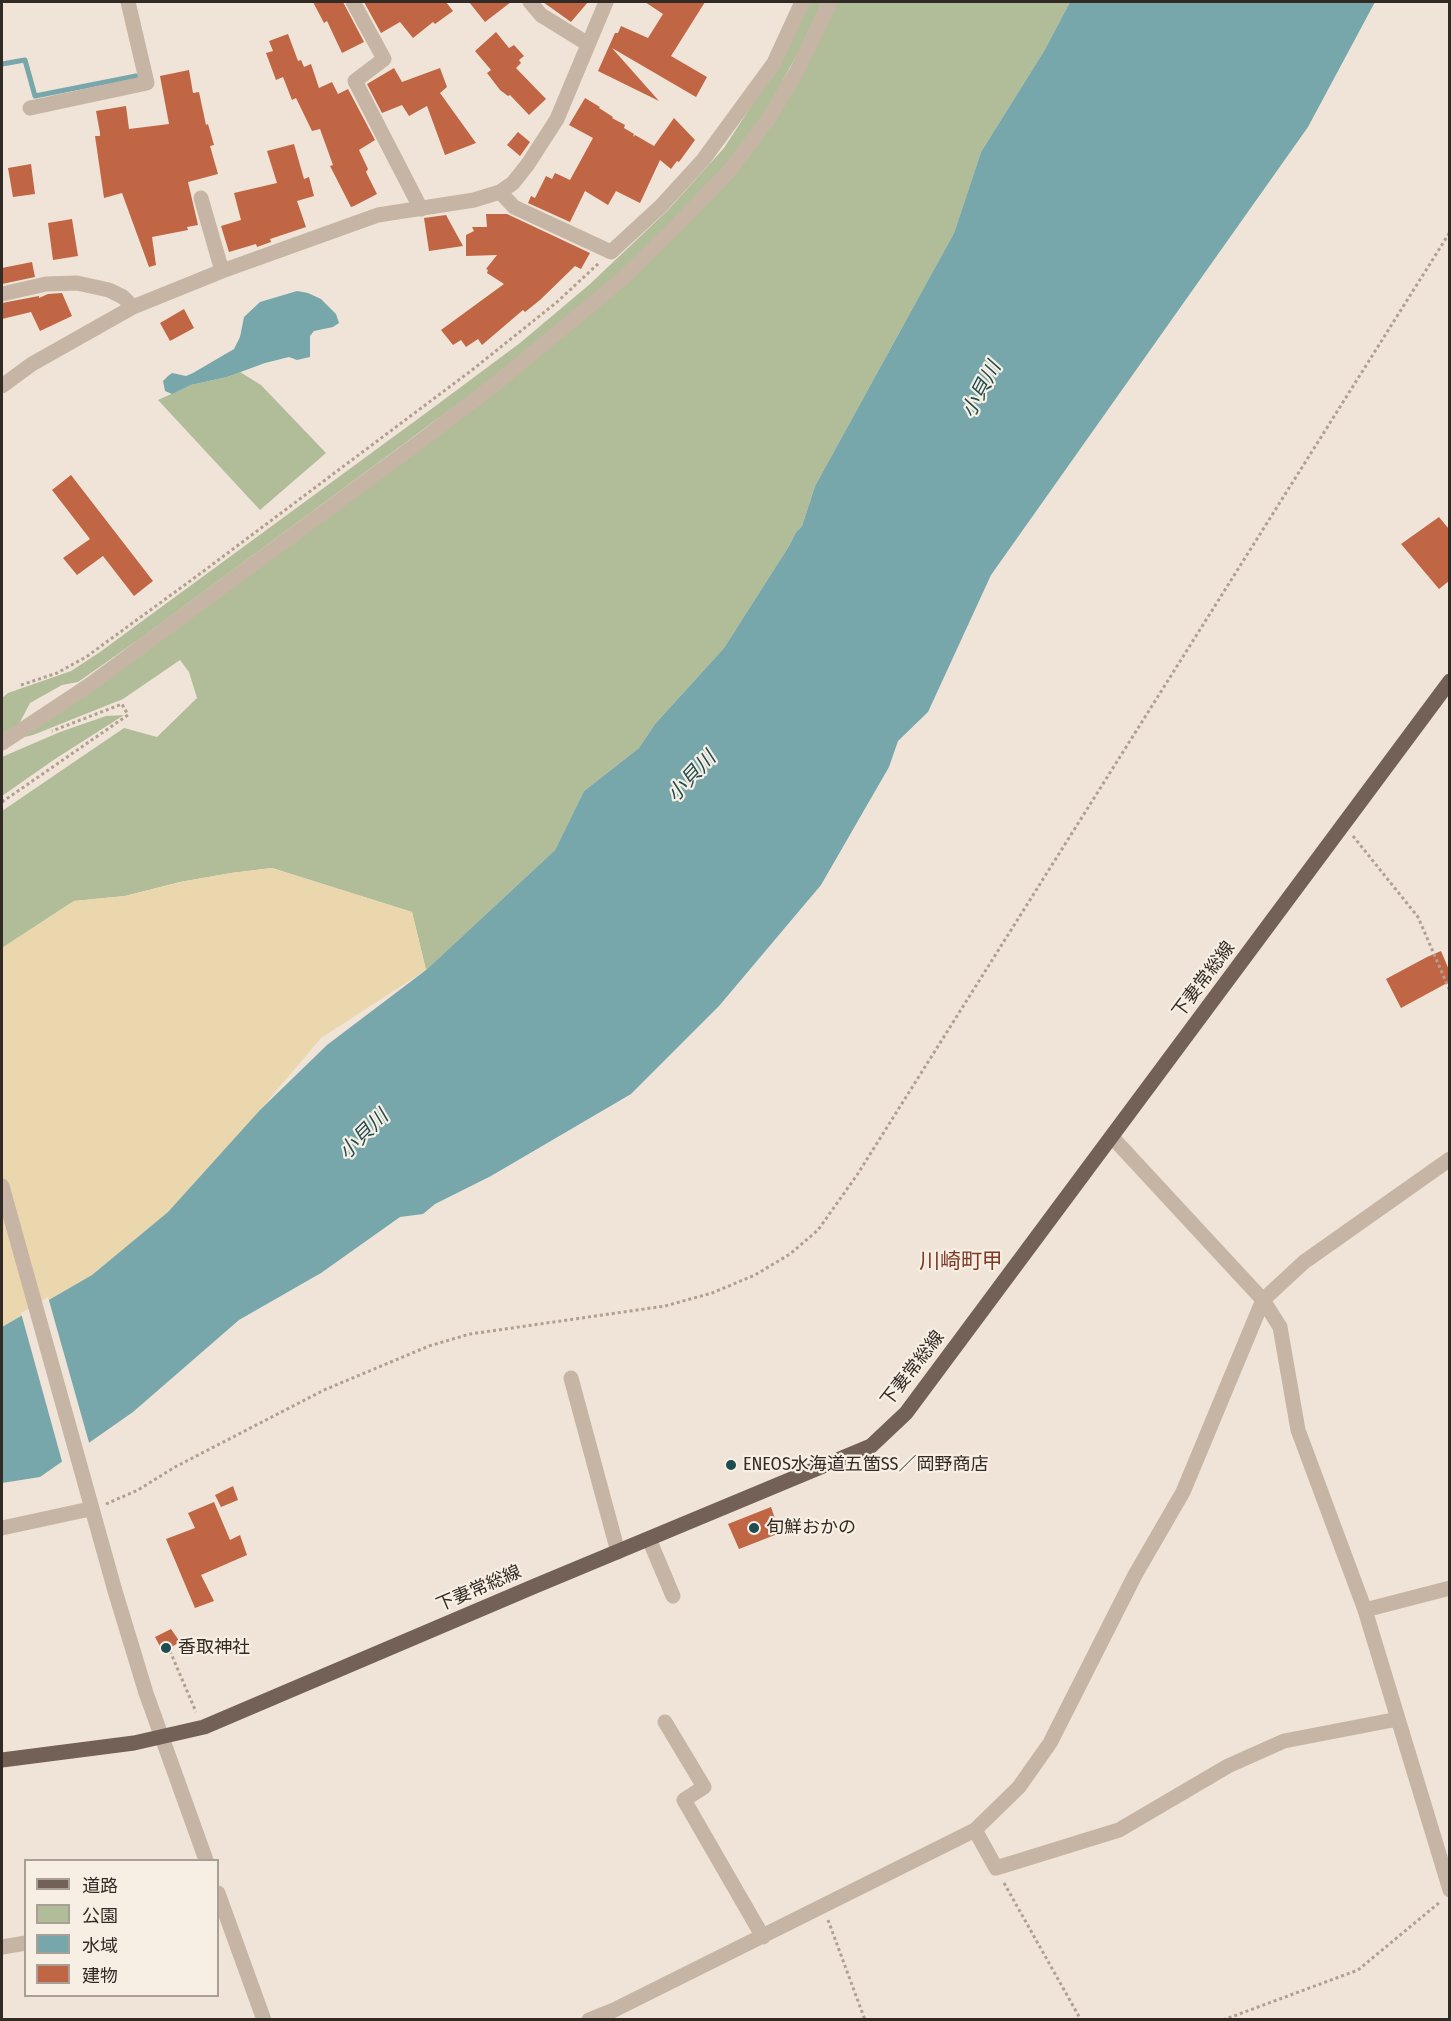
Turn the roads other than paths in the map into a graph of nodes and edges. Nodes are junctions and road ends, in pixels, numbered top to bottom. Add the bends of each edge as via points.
1 (128, 2) edge
2 (353, 2) edge
3 (530, 2) edge
4 (606, 2) edge
5 (802, 2) edge
6 (830, 2) edge
7 (588, 44) junction
8 (30, 108) dead end
9 (500, 192) junction
10 (201, 198) dead end
11 (421, 209) junction
12 (222, 271) junction
13 (2, 294) edge
14 (133, 307) junction
15 (2, 386) edge
16 (1449, 681) edge
17 (2, 743) edge
18 (1112, 1137) junction
19 (1449, 1159) edge
20 (2, 1186) edge
21 (1263, 1300) junction
22 (571, 1378) dead end
23 (90, 1509) junction
24 (2, 1528) edge
25 (649, 1539) junction
26 (618, 1552) junction
27 (1449, 1588) edge
28 (673, 1596) dead end
29 (1365, 1610) junction
30 (1398, 1719) junction
31 (665, 1722) dead end
32 (162, 1738) junction
33 (2, 1760) edge
34 (975, 1830) junction
35 (206, 1859) edge
36 (1445, 1896) edge
37 (221, 1910) edge
38 (763, 1937) junction
39 (24, 1943) edge
40 (2, 1947) edge
41 (264, 2019) edge
42 (589, 2019) edge

1 - 8 street via 147,82
2 - 11 street via 384,59 355,81
3 - 7 street via 541,15
4 - 7 street
5 - 9 street via 774,63 703,160 662,206 611,252 514,207
6 - 17 street via 797,71 769,118 730,170 621,280 430,434 88,686
7 - 9 street via 557,119 528,164
9 - 11 street
10 - 12 street
11 - 12 street via 378,215
12 - 14 street
13 - 14 street via 46,284 77,283 108,290
14 - 15 street via 55,350
16 - 18 main road, 下妻常総線
18 - 21 street
18 - 25 main road, 下妻常総線 via 906,1413 871,1446
19 - 21 street via 1304,1262
20 - 23 street
21 - 29 street via 1280,1327 1298,1430
21 - 34 street via 1184,1492 1135,1575 1050,1743 1019,1787
22 - 26 street
23 - 24 street
23 - 32 street
25 - 26 main road, 下妻常総線
25 - 28 street
26 - 32 main road, 下妻常総線 via 203,1728
27 - 29 street
29 - 30 street
30 - 34 street via 1284,1741 1228,1766 1119,1830 996,1868
30 - 36 street
31 - 38 street via 704,1787 684,1800
32 - 33 main road, 下妻常総線
32 - 35 street
34 - 38 street
37 - 41 street
38 - 42 street
39 - 40 street

